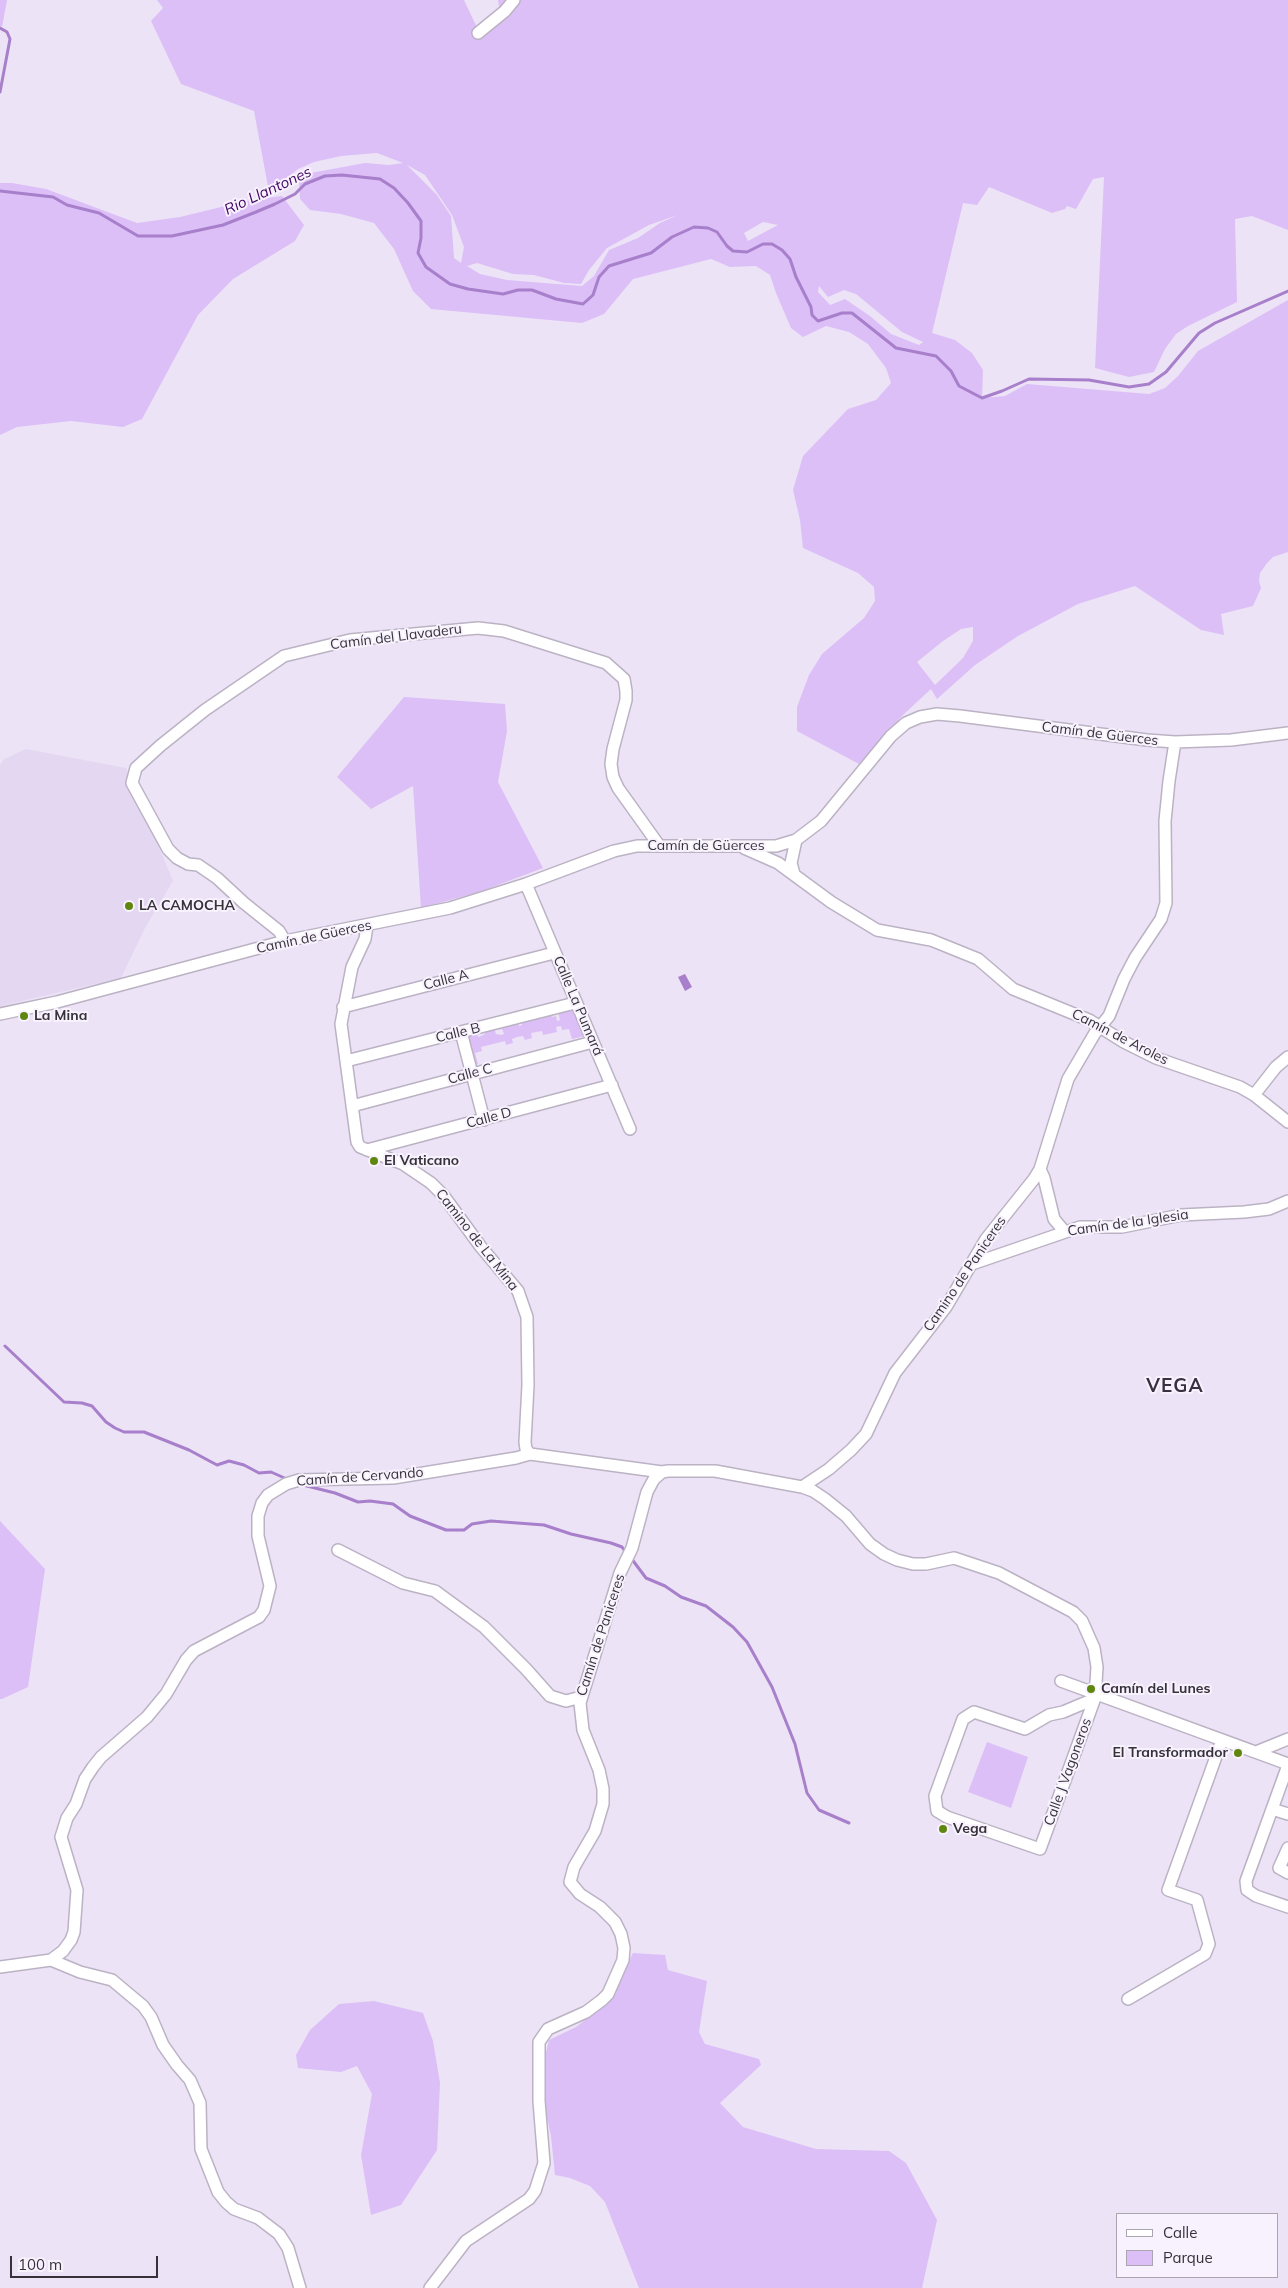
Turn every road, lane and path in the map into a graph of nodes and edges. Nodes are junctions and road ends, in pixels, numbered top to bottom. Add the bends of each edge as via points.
1 (514, 0) edge
2 (478, 33) dead end
3 (1288, 733) edge
4 (1175, 742) junction
5 (796, 840) junction
6 (658, 844) junction
7 (743, 847) junction
8 (794, 874) junction
9 (526, 884) junction
10 (367, 926) junction
11 (285, 941) junction
12 (550, 954) dead end
13 (571, 1004) dead end
14 (343, 1007) junction
15 (0, 1014) edge
16 (1101, 1026) junction
17 (462, 1032) junction
18 (589, 1043) dead end
19 (1288, 1057) edge
20 (346, 1062) junction
21 (472, 1074) junction
22 (612, 1085) junction
23 (1254, 1095) junction
24 (352, 1106) junction
25 (484, 1120) junction
26 (1288, 1122) edge
27 (630, 1129) dead end
28 (367, 1150) junction
29 (1040, 1169) junction
30 (1288, 1201) edge
31 (1064, 1232) junction
32 (972, 1264) junction
33 (530, 1454) junction
34 (662, 1472) junction
35 (802, 1487) junction
36 (338, 1550) dead end
37 (1061, 1681) dead end
38 (1094, 1696) junction
39 (581, 1698) junction
40 (1288, 1739) edge
41 (1222, 1740) junction
42 (1256, 1752) junction
43 (1288, 1764) edge
44 (1272, 1808) junction
45 (1288, 1814) edge
46 (1288, 1848) edge
47 (1288, 1873) edge
48 (1288, 1907) edge
49 (51, 1960) junction
50 (0, 1967) edge
51 (1128, 1999) dead end
52 (300, 2288) edge
53 (430, 2288) edge

1 - 2 street
3 - 4 street, Camín de Güerces
4 - 5 street, Camín de Güerces via 960,716 937,714 920,717 906,723 891,736 821,821
4 - 16 street, Camino de Paniceres via 1165,821 1166,903 1162,919 1135,958 1109,1016
5 - 7 street, Camín de Güerces via 776,846
5 - 8 street via 791,862
6 - 7 street, Camín de Güerces
6 - 9 street, Camín de Güerces via 614,851
6 - 11 street, Camín del Llavaderu via 613,777 613,749 626,691 624,679 606,663 504,631 478,628 350,640 303,651 284,656 205,710 136,768 132,783 168,848 177,858 198,865 217,878 279,931
7 - 8 street, Camín de Aroles
8 - 16 street, Camín de Aroles via 831,902 877,930 931,940 958,950 978,959 1013,989
9 - 10 street, Camín de Güerces via 450,908
9 - 22 street, Calle La Pumará
10 - 11 street, Camín de Güerces
10 - 14 street via 365,939 352,967
11 - 15 street, Camín de Güerces via 57,1002
12 - 14 street, Calle A
13 - 17 street, Calle B
14 - 20 street via 341,1024
16 - 23 street, Camín de Aroles via 1156,1058 1240,1087
16 - 29 street, Camino de Paniceres via 1068,1079
17 - 20 street, Calle B
17 - 21 street
18 - 21 street, Calle C
19 - 23 street
20 - 24 street
21 - 24 street, Calle C
21 - 25 street
22 - 25 street, Calle D
22 - 27 street, Calle La Pumará
23 - 26 street, Camín de Aroles
24 - 28 street via 357,1142
25 - 28 street, Calle D
28 - 33 street, Camino de La Mina via 403,1164 431,1183 518,1291 527,1316 525,1442
29 - 31 street via 1054,1219
29 - 32 street, Camino de Paniceres via 986,1239
30 - 31 street, Camín de la Iglesia via 1269,1209 1181,1215 1122,1227 1093,1225
31 - 32 street, Camín de la Iglesia
32 - 35 street, Camino de Paniceres via 946,1306 895,1373 866,1434 836,1463
33 - 34 street, Camín de Cervando
33 - 49 street, Camín de Cervando via 394,1478 300,1480 268,1495 258,1516 258,1536 270,1586 264,1610 259,1617 194,1651 166,1694 147,1716 101,1757 85,1779 63,1827 62,1837 77,1890 74,1932 63,1951
34 - 35 street via 716,1471
34 - 39 street, Camín de Paniceres via 647,1492 632,1548
35 - 38 street, Calle J Vagoneros via 825,1498 870,1544 890,1557 913,1564 954,1558 964,1560 999,1573 1073,1612 1082,1621 1094,1648 1097,1667
36 - 39 street via 403,1583 435,1591 484,1627 550,1696 566,1701
37 - 38 street
38 - 38 street, Calle J Vagoneros via 1025,1729 974,1712 963,1719 935,1796 936,1811 1040,1849
38 - 41 street
39 - 53 street, Camín de Paniceres via 580,1716 599,1770 603,1804 595,1831 574,1867 570,1882 615,1922 624,1948 622,1960 608,1994 602,2000 586,2012 548,2029 539,2042 544,2163 535,2191 529,2199 466,2241
40 - 42 street
41 - 42 street
41 - 51 street via 1168,1890 1197,1900 1209,1944 1205,1954
42 - 43 street
43 - 44 street
44 - 45 street
44 - 48 street via 1246,1881 1247,1890
46 - 47 street via 1279,1868
49 - 50 street
49 - 52 street via 112,1980 143,2006 171,2058 190,2080 200,2103 201,2150 218,2192 234,2209 258,2218 278,2234 288,2248

